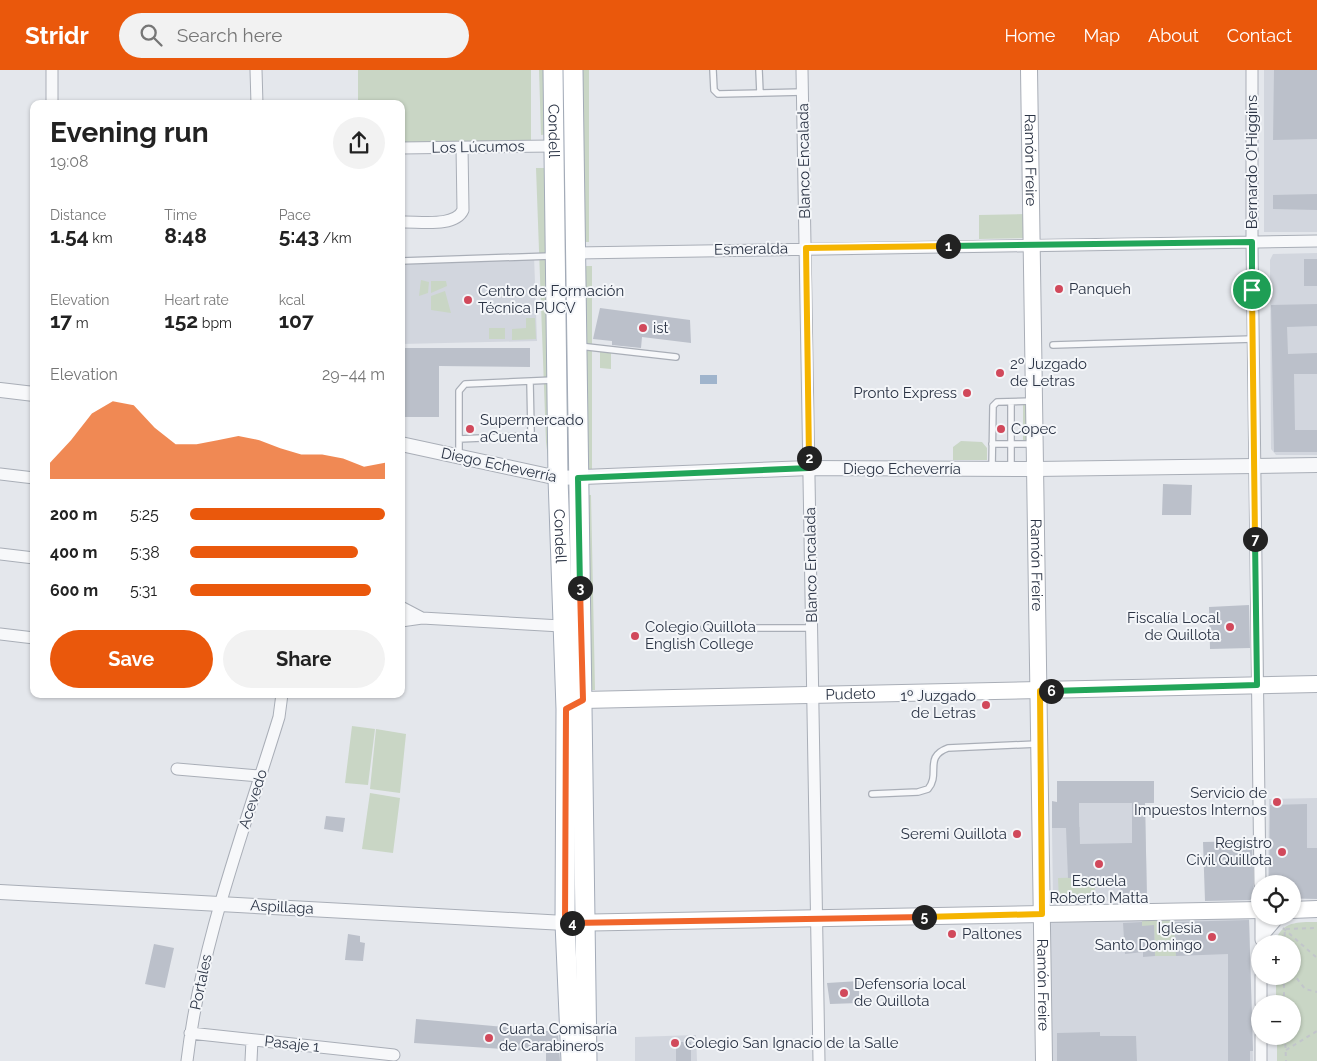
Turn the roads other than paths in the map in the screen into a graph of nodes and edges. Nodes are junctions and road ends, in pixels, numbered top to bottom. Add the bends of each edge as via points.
1 (52, 70) edge
2 (256, 70) edge
3 (553, 70) edge
4 (573, 70) edge
5 (713, 70) edge
6 (759, 70) edge
7 (802, 70) edge
8 (1030, 70) edge
9 (1252, 70) edge
10 (803, 92) junction
11 (760, 94) junction
12 (52, 100) edge
13 (257, 100) edge
14 (554, 146) junction
15 (462, 147) junction
16 (405, 148) edge
17 (405, 222) edge
18 (1317, 241) edge
19 (1252, 242) junction
20 (1033, 246) junction
21 (806, 248) junction
22 (576, 253) junction
23 (556, 256) junction
24 (405, 261) edge
25 (1253, 339) junction
26 (577, 346) junction
27 (1053, 346) dead end
28 (676, 357) dead end
29 (557, 380) junction
30 (530, 382) junction
31 (0, 390) edge
32 (30, 394) edge
33 (1035, 401) junction
34 (1011, 402) junction
35 (458, 439) junction
36 (992, 444) junction
37 (1011, 444) junction
38 (1036, 444) junction
39 (405, 445) edge
40 (459, 458) junction
41 (1317, 465) edge
42 (1254, 466) junction
43 (809, 468) junction
44 (992, 469) junction
45 (1010, 469) junction
46 (1036, 469) junction
47 (0, 474) edge
48 (30, 478) edge
49 (558, 478) junction
50 (578, 478) junction
51 (0, 554) edge
52 (30, 558) edge
53 (405, 609) edge
54 (422, 618) junction
55 (405, 620) edge
56 (562, 626) junction
57 (704, 628) dead end
58 (812, 628) junction
59 (0, 634) edge
60 (30, 638) edge
61 (1317, 684) edge
62 (1257, 685) junction
63 (1040, 691) junction
64 (813, 696) junction
65 (281, 698) edge
66 (583, 700) junction
67 (566, 709) junction
68 (1040, 743) junction
69 (177, 769) dead end
70 (260, 776) junction
71 (872, 794) dead end
72 (1260, 875) edge
73 (0, 892) edge
74 (219, 903) junction
75 (1251, 910) edge
76 (1301, 910) edge
77 (1317, 910) edge
78 (1042, 914) junction
79 (817, 920) junction
80 (584, 922) junction
81 (565, 923) junction
82 (190, 1033) junction
83 (252, 1040) junction
84 (1261, 1045) edge
85 (394, 1055) dead end
86 (187, 1061) edge
87 (251, 1061) edge
88 (572, 1061) edge
89 (587, 1061) edge
90 (819, 1061) edge
91 (1044, 1061) edge
92 (1261, 1061) edge

1 - 12 street
2 - 13 street
3 - 14 main road, Condell
4 - 22 main road, Condell
5 - 11 lane via 714,90 718,94
6 - 11 lane
7 - 10 street, Blanco Encalada
8 - 20 main road, Ramón Freire
9 - 19 street, Bernardo O'Higgins
10 - 11 lane
10 - 21 street, Blanco Encalada
14 - 15 street, Los Lúcumos
14 - 23 main road, Condell
15 - 16 street, Los Lúcumos
15 - 17 street via 461,215 452,221
18 - 19 street, Esmeralda
19 - 20 street, Esmeralda
19 - 25 street, Bernardo O'Higgins
20 - 21 street, Esmeralda
20 - 33 main road, Ramón Freire
21 - 22 street, Esmeralda
21 - 43 street, Blanco Encalada
22 - 26 main road, Condell
23 - 24 lane
23 - 29 main road, Condell
25 - 27 lane
25 - 42 street, Bernardo O'Higgins
26 - 28 lane
26 - 50 main road, Condell
29 - 30 lane
29 - 49 main road, Condell
30 - 35 lane via 465,384 459,391
30 - 35 lane via 531,431 527,436
31 - 32 street
33 - 34 lane
33 - 38 main road, Ramón Freire
34 - 36 lane via 997,402 993,406
34 - 37 lane
35 - 40 lane
36 - 37 lane
36 - 44 lane
37 - 38 lane
37 - 45 lane
38 - 46 main road, Ramón Freire
39 - 40 street, Diego Echeverría
40 - 49 street, Diego Echeverría
41 - 42 street, Diego Echeverría
42 - 46 street, Diego Echeverría
42 - 62 street, Bernardo O'Higgins
43 - 44 street, Diego Echeverría
43 - 50 street, Diego Echeverría
43 - 58 street, Blanco Encalada
44 - 45 street, Diego Echeverría
45 - 46 street, Diego Echeverría
46 - 63 main road, Ramón Freire
47 - 48 street
49 - 50 street, Diego Echeverría
49 - 56 main road, Condell
50 - 66 main road, Condell
51 - 52 street
53 - 54 street
54 - 55 street
54 - 56 street
56 - 67 main road, Condell
57 - 58 lane
58 - 64 street, Blanco Encalada
59 - 60 street
61 - 62 main road, Pudeto
62 - 63 main road, Pudeto
62 - 72 street, Bernardo O'Higgins
63 - 64 main road, Pudeto
63 - 68 main road, Ramón Freire
64 - 66 main road, Pudeto
64 - 79 street, Blanco Encalada
65 - 70 street, Acevedo
66 - 67 main road, Pudeto
66 - 80 main road, Condell
67 - 81 main road, Condell
68 - 71 lane via 948,748 938,752 934,758 932,783 928,789
68 - 78 main road, Ramón Freire
69 - 70 street
70 - 74 street, Acevedo
73 - 74 street, Aspillaga
74 - 81 street, Aspillaga
74 - 82 street, Portales
75 - 78 main road
76 - 77 main road
78 - 79 main road
78 - 91 main road, Ramón Freire
79 - 80 main road
79 - 90 street, Blanco Encalada
80 - 81 main road
80 - 89 main road, Condell
81 - 88 main road, Condell
82 - 83 street, Pasaje 1
82 - 86 street, Portales
83 - 85 street, Pasaje 1
83 - 87 street
84 - 92 street

